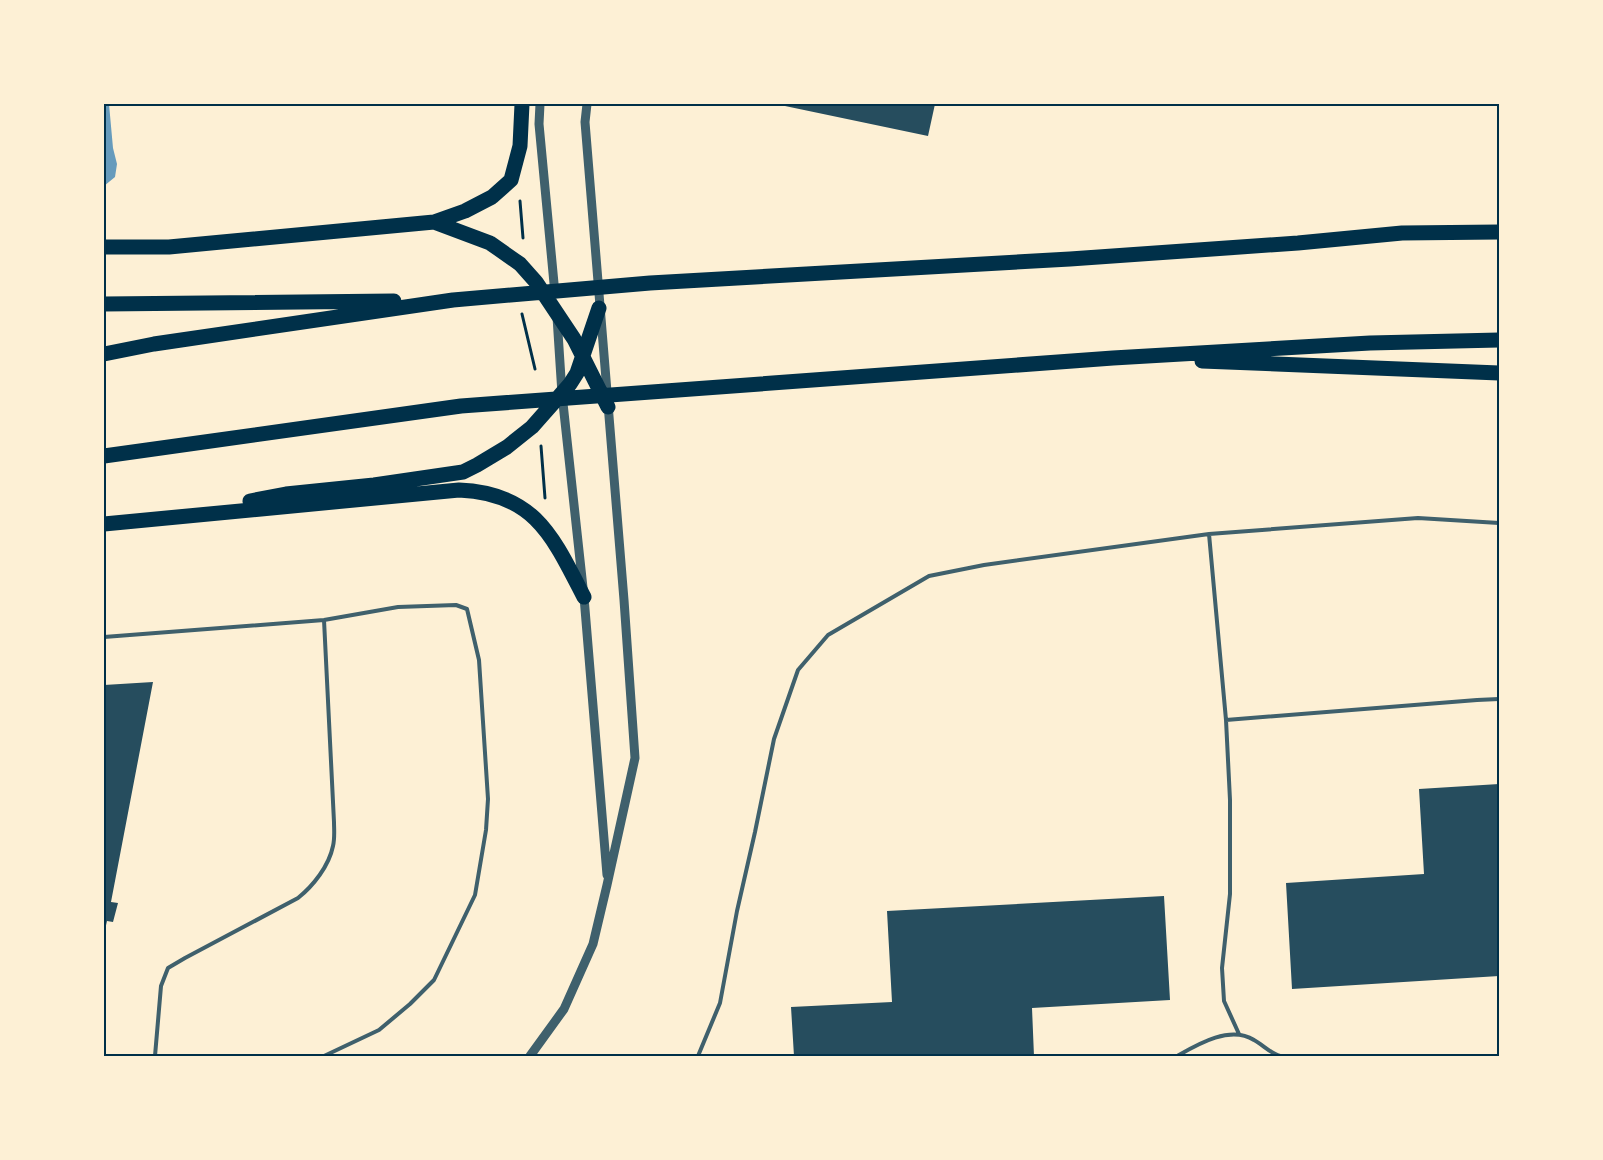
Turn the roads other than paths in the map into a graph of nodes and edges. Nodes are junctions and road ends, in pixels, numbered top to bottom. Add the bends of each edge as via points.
1 (522, 104) edge
2 (540, 104) edge
3 (586, 104) edge
4 (434, 222) junction
5 (1498, 232) edge
6 (104, 247) edge
7 (453, 300) junction
8 (104, 304) edge
9 (599, 308) junction
10 (556, 311) junction
11 (1499, 340) edge
12 (104, 354) edge
13 (583, 356) junction
14 (1113, 358) junction
15 (1499, 373) edge
16 (562, 394) junction
17 (608, 406) junction
18 (104, 456) edge
19 (160, 518) junction
20 (1499, 523) edge
21 (104, 524) edge
22 (1209, 534) junction
23 (584, 597) junction
24 (324, 620) junction
25 (104, 637) edge
26 (1499, 699) edge
27 (1226, 720) junction
28 (607, 885) junction
29 (1239, 1034) junction
30 (155, 1056) edge
31 (324, 1056) edge
32 (530, 1056) edge
33 (698, 1056) edge
34 (1177, 1056) edge
35 (1280, 1056) edge

1 - 4 highway via 520,146 512,180 492,198
2 - 10 street via 539,124
3 - 9 street
4 - 6 highway via 169,247
4 - 10 highway via 490,243 520,264
5 - 7 highway via 1402,233 1070,259 650,283
7 - 8 highway
7 - 12 highway
9 - 13 highway
9 - 17 street
10 - 13 highway
10 - 16 street
11 - 14 highway via 1370,343
13 - 16 highway via 577,373
13 - 17 highway
14 - 15 highway
14 - 18 highway via 461,406
16 - 19 highway via 539,420 507,447 463,472 286,494
16 - 23 street
17 - 28 street via 635,758
19 - 21 highway
19 - 23 highway via 459,490 480,491 513,503 541,523 558,546
20 - 22 lane via 1418,518
22 - 27 lane
22 - 33 lane via 984,565 929,576 828,635 798,670 774,738 720,1002
23 - 28 street
24 - 25 lane
24 - 30 lane via 334,845 310,888 298,898 168,968 160,986
24 - 31 lane via 398,607 456,605 467,609 478,660 488,799 475,895 434,980 378,1030
26 - 27 lane
27 - 29 lane via 1230,894 1222,968 1224,1001
28 - 32 street via 593,944 564,1009
29 - 34 lane via 1206,1040
29 - 35 lane

